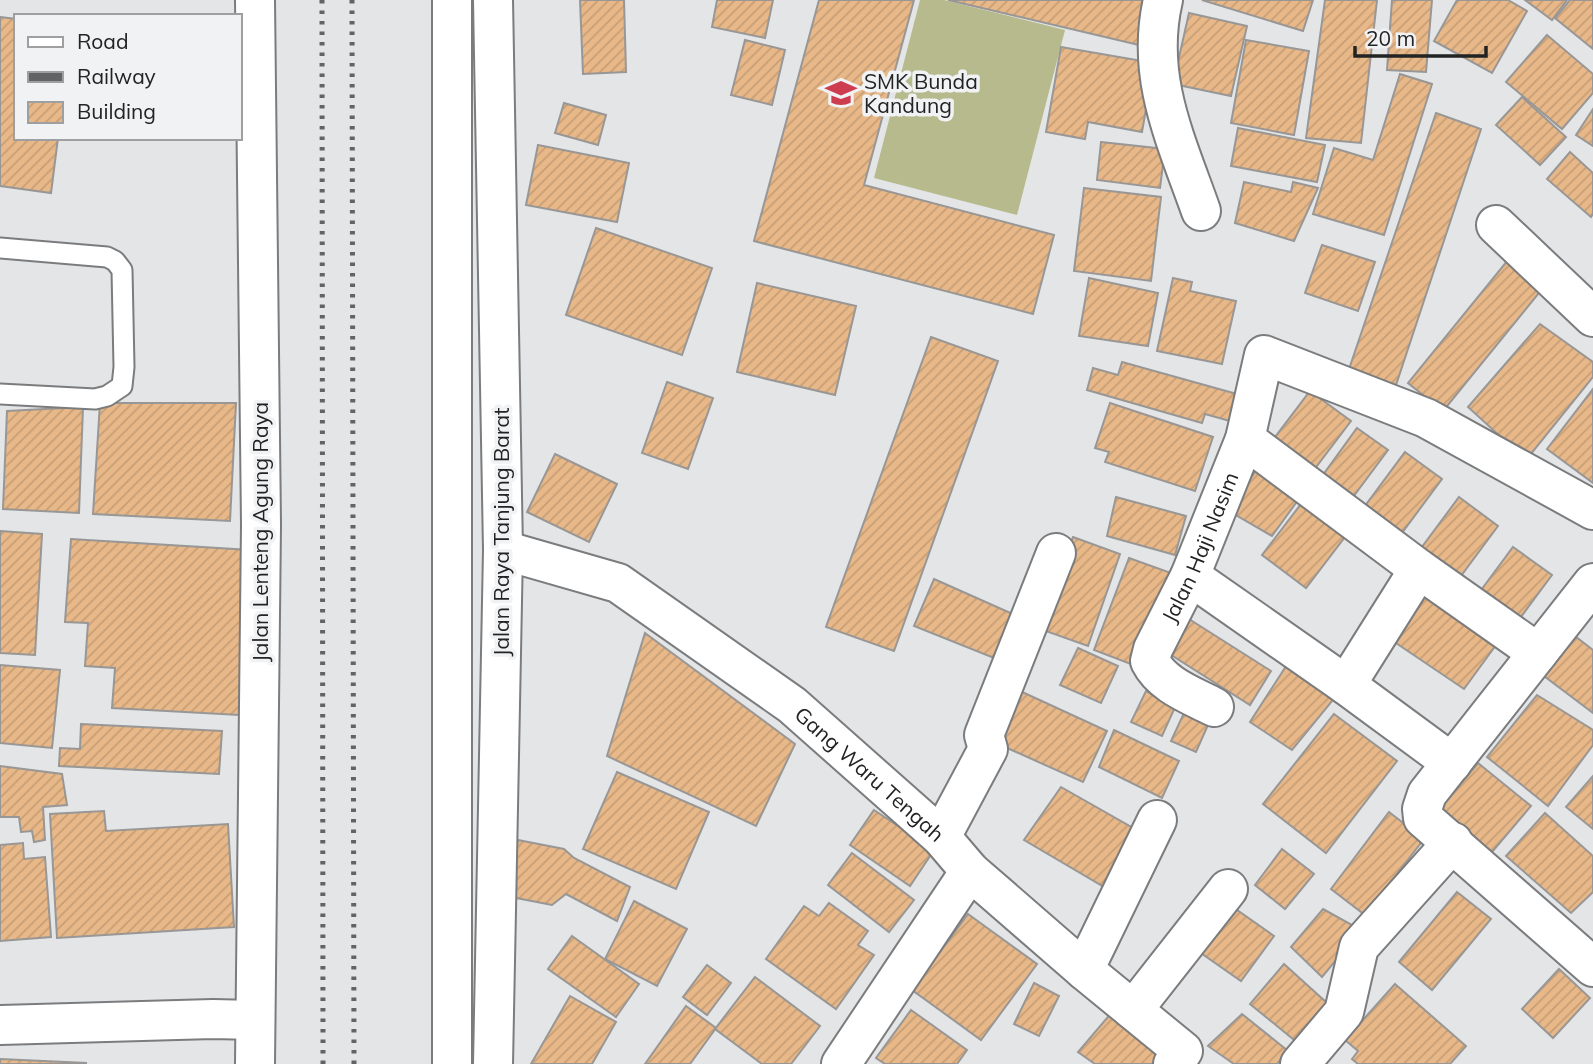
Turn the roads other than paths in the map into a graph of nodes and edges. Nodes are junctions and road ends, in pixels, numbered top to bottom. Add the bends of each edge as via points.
1 (255, 0) edge
2 (452, 0) edge
3 (494, 0) edge
4 (1163, 0) edge
5 (248, 118) edge
6 (1201, 211) dead end
7 (1496, 225) dead end
8 (0, 248) edge
9 (1593, 317) edge
10 (0, 394) edge
11 (1245, 439) junction
12 (1593, 510) edge
13 (503, 550) junction
14 (1056, 553) dead end
15 (1419, 569) junction
16 (1190, 576) junction
17 (1593, 583) edge
18 (1538, 653) junction
19 (1346, 685) junction
20 (1214, 707) dead end
21 (1452, 763) junction
22 (1157, 820) dead end
23 (941, 837) junction
24 (1453, 842) junction
25 (970, 871) junction
26 (1228, 889) dead end
27 (1593, 967) edge
28 (1084, 970) junction
29 (1133, 1010) junction
30 (255, 1020) junction
31 (0, 1025) edge
32 (255, 1064) edge
33 (452, 1064) edge
34 (493, 1064) edge
35 (841, 1064) edge
36 (1173, 1064) edge
37 (1300, 1064) edge

1 - 5 street, Jalan Lenteng Agung Raya
2 - 33 street
3 - 13 street, Jalan Raya Tanjung Barat
4 - 6 street via 1158,70 1166,116
5 - 30 street, Jalan Lenteng Agung Raya via 261,525
7 - 9 street
8 - 10 lane via 115,261 122,270 124,367 122,386 107,396
11 - 12 street, Jalan Haji Nasim via 1264,355 1426,418
11 - 15 street
11 - 16 street, Jalan Haji Nasim
13 - 23 street, Gang Waru Tengah via 618,583 792,705
13 - 34 street, Jalan Raya Tanjung Barat
14 - 23 street via 985,735 988,749
15 - 18 street
15 - 19 street
16 - 19 street
16 - 20 street, Jalan Haji Nasim via 1150,661 1168,682
17 - 18 street
18 - 21 street
19 - 21 street
21 - 24 street via 1427,794 1422,809 1423,818
22 - 28 street
23 - 25 street, Gang Waru Tengah
24 - 27 street
24 - 37 street via 1359,947 1344,1012
25 - 28 street, Gang Waru Tengah
25 - 35 street
26 - 29 street
28 - 29 street, Gang Waru Tengah
29 - 36 street, Gang Waru Tengah via 1183,1051
30 - 31 street
30 - 32 street, Jalan Lenteng Agung Raya

